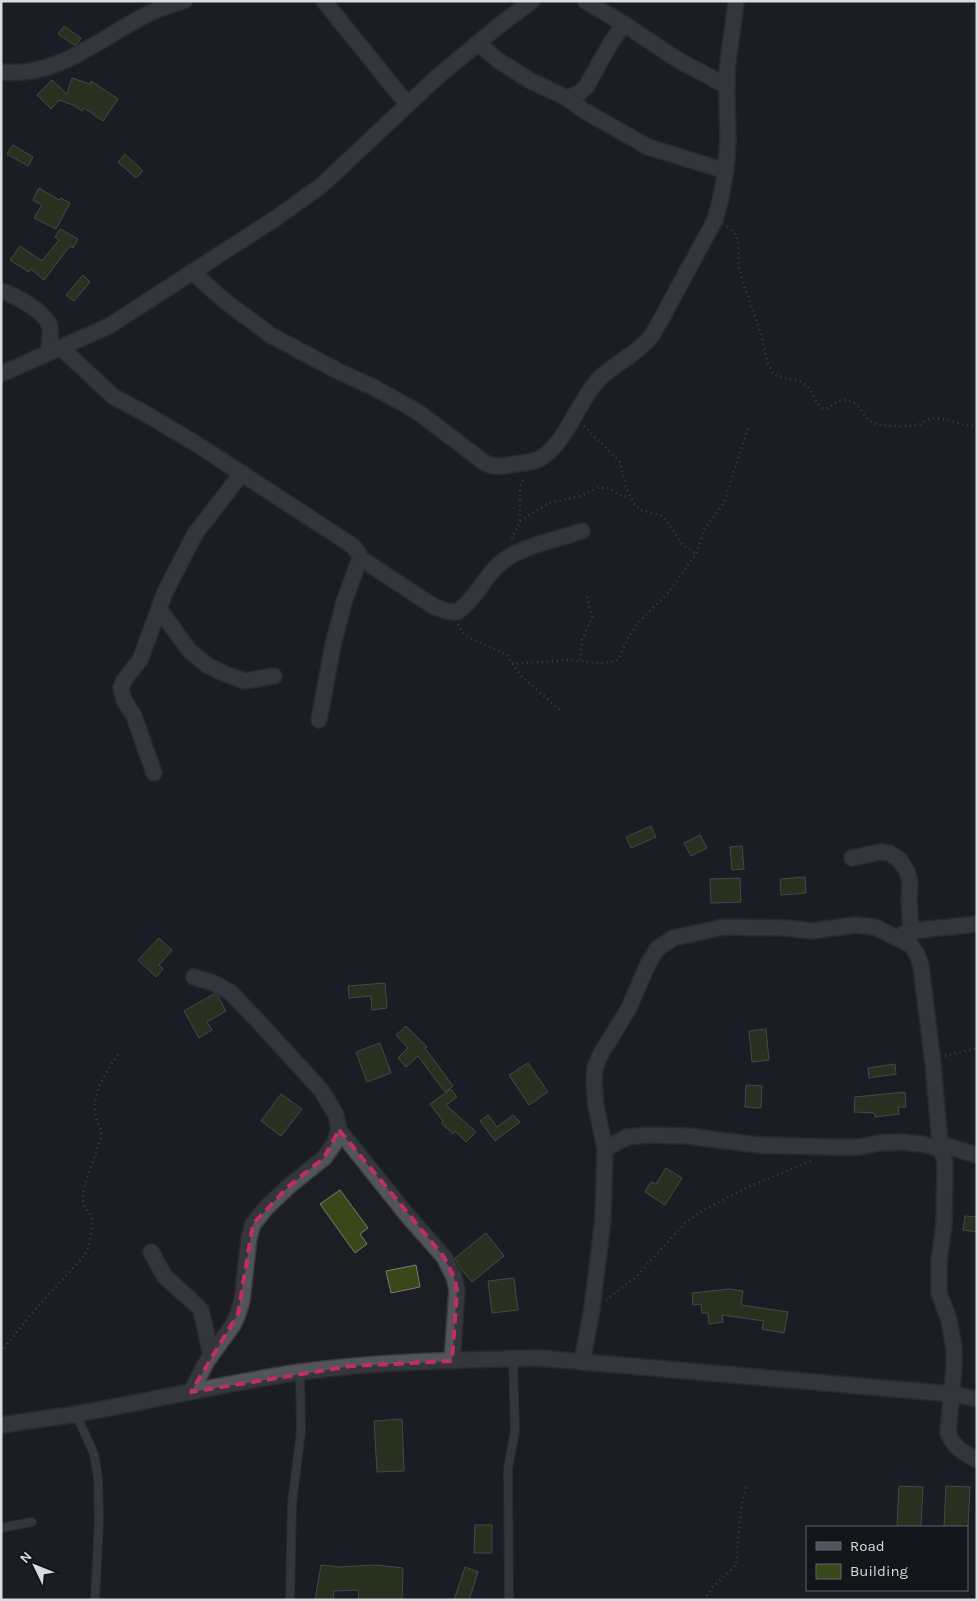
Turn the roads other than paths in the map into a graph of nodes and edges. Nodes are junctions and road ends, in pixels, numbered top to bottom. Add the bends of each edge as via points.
1 (184, 1) edge
2 (324, 1) edge
3 (532, 1) edge
4 (585, 1) edge
5 (736, 1) edge
6 (624, 24) junction
7 (478, 43) junction
8 (1, 72) edge
9 (727, 86) junction
10 (567, 98) junction
11 (407, 104) junction
12 (726, 171) junction
13 (192, 272) junction
14 (1, 291) edge
15 (54, 350) junction
16 (1, 374) edge
17 (242, 473) junction
18 (582, 531) dead end
19 (360, 558) junction
20 (159, 609) junction
21 (274, 676) dead end
22 (319, 720) dead end
23 (154, 773) dead end
24 (852, 858) dead end
25 (977, 924) edge
26 (904, 934) junction
27 (194, 977) dead end
28 (339, 1130) junction
29 (941, 1146) junction
30 (604, 1149) junction
31 (977, 1155) edge
32 (151, 1252) dead end
33 (211, 1355) junction
34 (513, 1359) junction
35 (452, 1361) junction
36 (582, 1362) junction
37 (300, 1372) junction
38 (191, 1392) junction
39 (952, 1394) junction
40 (977, 1399) edge
41 (76, 1414) junction
42 (1, 1425) edge
43 (977, 1460) edge
44 (32, 1522) dead end
45 (1, 1528) edge
46 (96, 1600) edge
47 (290, 1600) edge
48 (509, 1600) edge

1 - 8 street via 132,21 90,49 55,66 29,73
2 - 11 street
3 - 7 street
4 - 6 street
5 - 9 street via 728,48
6 - 9 street via 678,60
6 - 10 street via 586,87
7 - 10 street via 498,61
7 - 11 street
9 - 12 street
10 - 12 street via 648,147
11 - 13 street via 322,185
12 - 13 street via 715,220 653,334 641,348 600,378 545,456 500,467 485,463 418,412 272,336
13 - 15 street via 109,326
14 - 15 street via 25,302 46,320
15 - 16 street
15 - 17 street via 108,393
17 - 19 street via 354,546
17 - 20 street via 195,534
18 - 19 street via 508,557 457,612 433,606
19 - 22 street via 333,645
20 - 21 street via 189,650 207,665 245,680
20 - 23 street via 140,660 121,688
24 - 26 street via 889,853 899,859 908,871 909,900
25 - 26 street
26 - 29 street via 921,966
26 - 30 street via 875,926 855,925 812,931 724,927 683,934 665,943 648,964 628,1010 594,1068 596,1106
27 - 28 street via 230,992 264,1026 321,1090 336,1115
28 - 33 street via 324,1158 289,1186 253,1224 238,1314
28 - 35 street via 444,1256 457,1290
29 - 30 street via 902,1142 831,1147 647,1135 627,1136
29 - 31 street
29 - 39 street via 945,1187 939,1293 949,1320 954,1348
30 - 36 street via 603,1220
32 - 33 street via 165,1277 201,1310
33 - 38 street
34 - 35 street
34 - 36 street
34 - 48 lane via 515,1431 508,1468
35 - 37 street
36 - 39 street
37 - 38 street
37 - 47 lane via 301,1431 292,1503
38 - 41 street
39 - 40 street
39 - 43 street via 950,1440
41 - 42 street
41 - 46 lane via 94,1454 98,1478
44 - 45 lane

